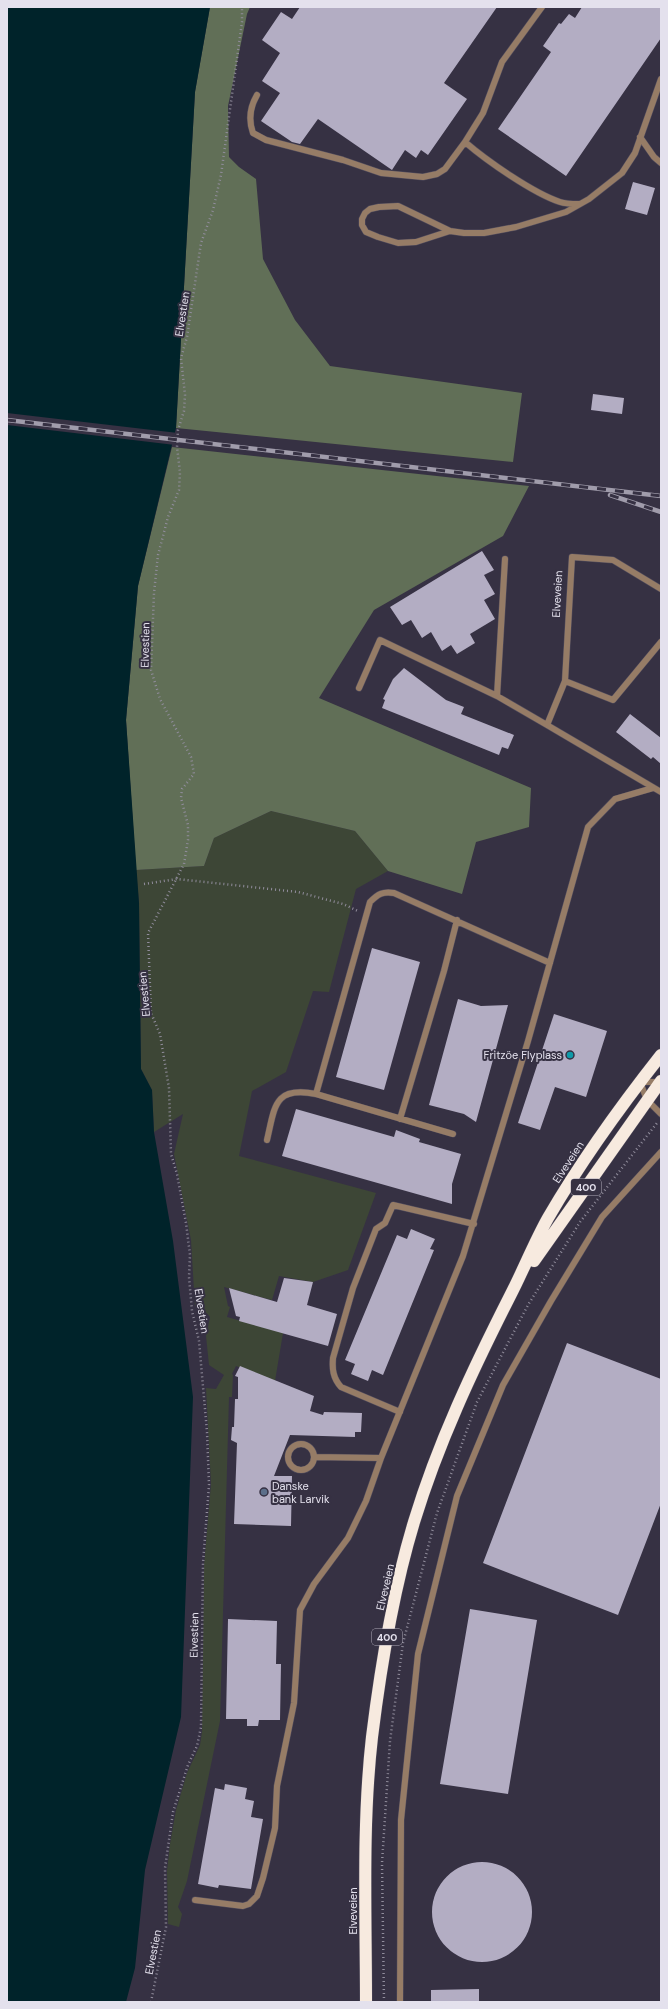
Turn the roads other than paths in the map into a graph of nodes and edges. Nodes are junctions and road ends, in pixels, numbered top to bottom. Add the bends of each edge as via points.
1 (542, 7) edge
2 (661, 79) edge
3 (257, 95) dead end
4 (640, 137) junction
5 (465, 142) junction
6 (661, 163) edge
7 (579, 204) junction
8 (450, 231) junction
9 (505, 559) dead end
10 (661, 589) edge
11 (661, 642) edge
12 (565, 681) junction
13 (359, 688) dead end
14 (497, 696) junction
15 (546, 725) junction
16 (653, 788) junction
17 (661, 792) edge
18 (457, 920) junction
19 (550, 963) junction
20 (661, 1055) edge
21 (661, 1081) edge
22 (640, 1082) junction
23 (316, 1094) junction
24 (647, 1100) junction
25 (661, 1114) edge
26 (400, 1119) junction
27 (453, 1134) dead end
28 (267, 1140) dead end
29 (661, 1152) edge
30 (474, 1224) junction
31 (512, 1293) junction
32 (400, 1412) junction
33 (314, 1457) junction
34 (381, 1458) junction
35 (195, 1900) dead end
36 (366, 2002) edge
37 (400, 2002) edge

1 - 5 lane via 502,62 483,113
2 - 4 lane
3 - 5 lane via 251,105 250,125 253,133 266,140 343,160 381,173 423,177 437,174 445,169
4 - 6 lane
4 - 7 lane via 635,153 622,173
5 - 7 lane via 480,155 548,197
7 - 8 lane via 566,212 484,233
8 - 8 lane via 398,206 370,209 362,219 366,232 398,243 416,242
9 - 14 lane
10 - 12 lane, Elveveien via 613,560 572,556
11 - 12 lane via 613,700
12 - 15 lane, Elveveien
13 - 14 lane via 380,640
14 - 15 lane
15 - 16 lane
16 - 17 lane
16 - 19 lane via 615,799 588,827
18 - 19 lane
18 - 23 lane via 394,892 378,894 370,902
18 - 26 lane
19 - 30 lane
20 - 22 highway, Elveveien / 400
21 - 22 lane
21 - 24 highway, Elveveien / 400
22 - 24 lane
22 - 31 highway, Elveveien / 400 via 586,1158 547,1220
23 - 26 lane
23 - 28 lane via 290,1092 280,1100 274,1110
24 - 25 lane
24 - 31 highway, Elveveien / 400
26 - 27 lane
29 - 37 lane via 602,1217 548,1308 503,1385 457,1496 418,1654 401,1820
30 - 32 lane
30 - 32 lane via 393,1205 385,1223 376,1229 353,1288 332,1369 335,1381 341,1387
31 - 36 highway, Elveveien / 400 via 473,1371 433,1468 414,1522 391,1617 374,1724 367,1803
32 - 34 lane
33 - 33 lane via 313,1451 304,1444 293,1446 287,1456 292,1467 297,1470 309,1468
33 - 34 lane
34 - 35 lane via 366,1501 348,1538 314,1584 300,1610 294,1703 277,1786 275,1828 257,1896 243,1906

